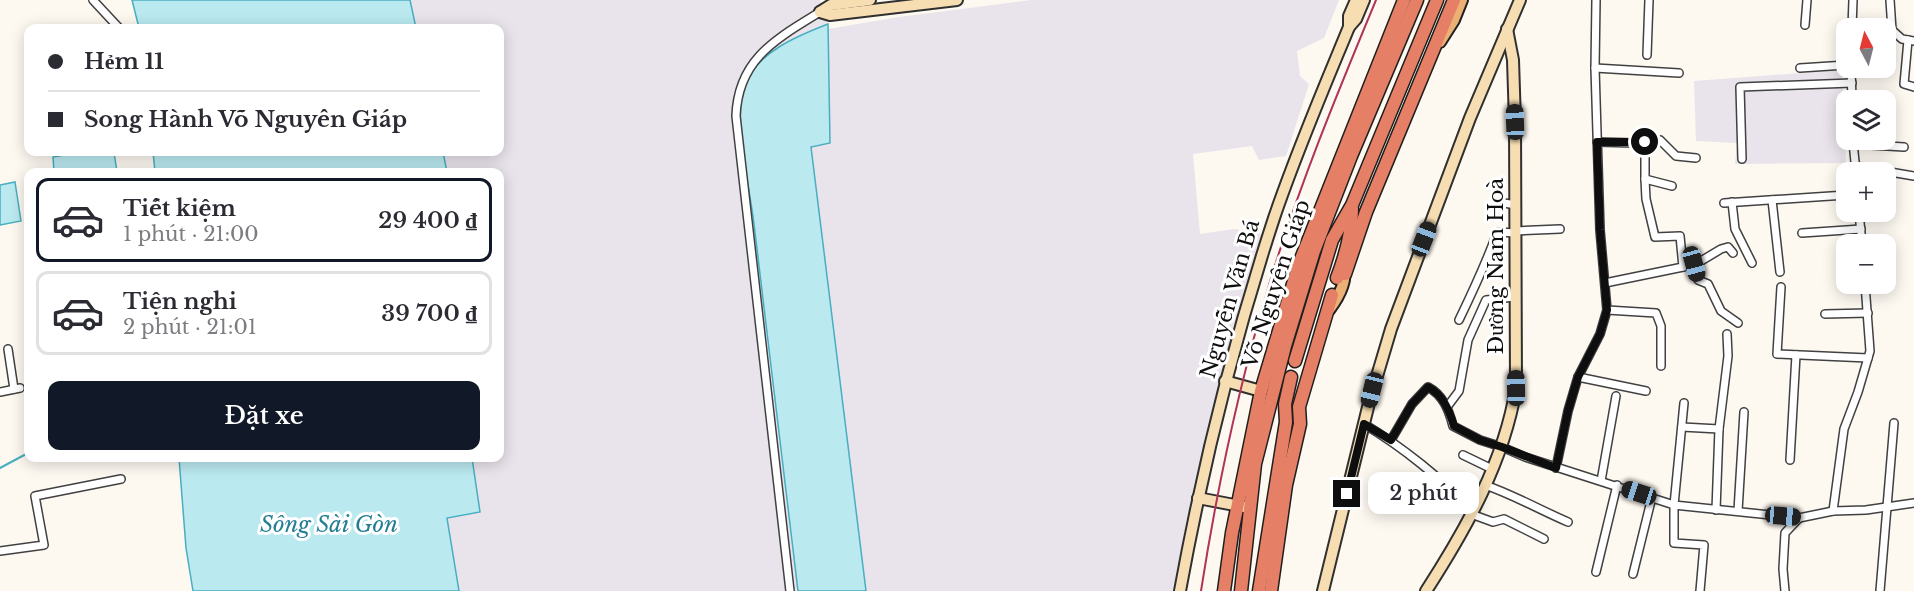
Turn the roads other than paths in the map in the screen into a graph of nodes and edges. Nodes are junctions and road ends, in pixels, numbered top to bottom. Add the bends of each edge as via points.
1 (93, 0) edge
2 (870, 0) edge
3 (957, 0) edge
4 (1356, 0) edge
5 (1364, 0) edge
6 (1404, 0) edge
7 (1417, 0) edge
8 (1437, 0) edge
9 (1454, 0) edge
10 (1462, 0) edge
11 (1520, 0) edge
12 (1596, 0) edge
13 (1649, 0) edge
14 (1807, 0) edge
15 (1853, 0) edge
16 (1890, 0) edge
17 (820, 12) junction
18 (1852, 18) edge
19 (115, 24) edge
20 (1805, 25) dead end
21 (1349, 27) junction
22 (1507, 29) junction
23 (1911, 40) edge
24 (1433, 52) junction
25 (1647, 55) dead end
26 (1836, 66) edge
27 (1595, 68) junction
28 (1800, 68) dead end
29 (1679, 73) dead end
30 (1852, 78) edge
31 (1852, 83) junction
32 (1914, 87) edge
33 (1852, 90) edge
34 (1597, 142) junction
35 (1645, 142) junction
36 (1896, 146) edge
37 (1904, 147) dead end
38 (1696, 158) dead end
39 (1742, 159) dead end
40 (1896, 174) edge
41 (1914, 176) edge
42 (1645, 178) junction
43 (1672, 186) dead end
44 (1836, 196) edge
45 (1772, 200) junction
46 (1498, 202) dead end
47 (1352, 205) junction
48 (1516, 205) junction
49 (1860, 222) edge
50 (1560, 229) dead end
51 (1861, 229) junction
52 (1515, 232) junction
53 (1802, 233) dead end
54 (1861, 234) edge
55 (1733, 254) dead end
56 (1752, 263) dead end
57 (1694, 264) junction
58 (1683, 267) junction
59 (1342, 272) junction
60 (1780, 272) dead end
61 (1605, 283) junction
62 (1781, 287) dead end
63 (1866, 294) edge
64 (1332, 295) dead end
65 (1514, 297) junction
66 (1607, 310) junction
67 (1327, 312) junction
68 (1868, 313) junction
69 (1825, 314) dead end
70 (1459, 320) dead end
71 (1738, 323) dead end
72 (1727, 334) dead end
73 (8, 349) dead end
74 (1796, 355) junction
75 (1868, 358) junction
76 (1295, 361) dead end
77 (1661, 366) dead end
78 (1291, 377) dead end
79 (1578, 377) junction
80 (1225, 381) junction
81 (1261, 391) junction
82 (1646, 391) dead end
83 (0, 392) edge
84 (1616, 396) dead end
85 (1684, 403) dead end
86 (1299, 407) junction
87 (1447, 407) junction
88 (1744, 412) dead end
89 (1286, 422) junction
90 (1894, 423) dead end
91 (1364, 424) junction
92 (1682, 427) junction
93 (1719, 429) junction
94 (1391, 440) junction
95 (1249, 446) junction
96 (1502, 447) junction
97 (1462, 455) dead end
98 (1790, 459) dead end
99 (1255, 465) junction
100 (1556, 468) junction
101 (1492, 469) junction
102 (121, 479) dead end
103 (1601, 481) junction
104 (1485, 485) junction
105 (1617, 485) junction
106 (1652, 497) junction
107 (1198, 498) junction
108 (1914, 503) edge
109 (1674, 505) junction
110 (1886, 506) junction
111 (1244, 507) junction
112 (1716, 510) junction
113 (1738, 511) junction
114 (1833, 511) junction
115 (1472, 512) junction
116 (1799, 518) junction
117 (1568, 522) dead end
118 (1544, 539) dead end
119 (0, 551) edge
120 (1596, 572) dead end
121 (1633, 574) dead end
122 (790, 591) edge
123 (1179, 591) edge
124 (1224, 591) edge
125 (1241, 591) edge
126 (1259, 591) edge
127 (1271, 591) edge
128 (1323, 591) edge
129 (1426, 591) edge
130 (1700, 591) edge
131 (1785, 591) edge
132 (1880, 591) edge

1 - 19 street
2 - 17 main road via 831,5
3 - 17 main road via 830,15
4 - 21 main road, Nguyễn Văn Bá
5 - 21 main road, Nguyễn Văn Bá
6 - 81 highway, Võ Nguyên Giáp via 1299,264
7 - 99 highway, Võ Nguyên Giáp via 1311,262
8 - 47 highway, Võ Nguyên Giáp
9 - 24 highway
10 - 24 main road
11 - 22 main road
12 - 27 street
13 - 25 street
14 - 20 street
15 - 18 street
16 - 23 street via 1892,30 1902,39
17 - 122 street via 782,36 748,68 737,98 736,116
21 - 80 main road, Nguyễn Văn Bá via 1283,194
22 - 48 main road, Đường Nam Hoà via 1513,60
22 - 91 main road via 1398,305
23 - 32 street via 1904,84
24 - 59 highway
26 - 28 street
27 - 29 street
27 - 34 street
30 - 31 street
31 - 33 street
31 - 39 street via 1740,87
34 - 35 street
34 - 61 street
35 - 38 street via 1660,140 1676,156
35 - 42 street
36 - 37 street
40 - 41 street
42 - 43 street
42 - 58 street via 1655,237 1680,236
44 - 45 street
45 - 56 street via 1728,203
45 - 60 street
46 - 48 street
47 - 59 highway
47 - 76 highway, Võ Nguyên Giáp via 1325,258
48 - 52 main road, Đường Nam Hoà
49 - 51 street
50 - 52 street
51 - 53 street
51 - 54 street
52 - 65 main road, Đường Nam Hoà
52 - 70 street via 1497,233
55 - 57 street via 1728,248 1721,249
57 - 58 street
57 - 71 street via 1698,280 1708,284 1721,311
58 - 61 street
59 - 67 main road via 1337,300
61 - 66 street
62 - 74 street via 1777,354
63 - 68 street
64 - 67 highway
65 - 87 street via 1486,300 1468,340 1459,391
65 - 96 main road, Đường Nam Hoà via 1516,388
66 - 77 street via 1658,315
66 - 79 street via 1600,334
67 - 86 highway
68 - 69 street
68 - 75 street
72 - 93 street
73 - 83 street via 17,388
74 - 75 street
74 - 98 street
75 - 114 street via 1844,429
78 - 89 highway, Võ Nguyên Giáp
79 - 82 street
79 - 100 street
80 - 81 main road
80 - 107 main road, Nguyễn Văn Bá
81 - 95 highway, Võ Nguyên Giáp
84 - 103 street
85 - 92 street
86 - 89 highway
86 - 127 highway
87 - 94 street via 1428,387 1412,404
87 - 96 street via 1454,426
88 - 113 street
89 - 126 highway, Võ Nguyên Giáp
90 - 110 street
91 - 94 street
91 - 128 main road
92 - 93 street
92 - 109 street
93 - 112 street
94 - 115 street via 1425,466
95 - 99 highway
95 - 111 highway, Võ Nguyên Giáp
96 - 100 street
96 - 101 main road, Đường Nam Hoà
97 - 101 street
99 - 111 highway, Võ Nguyên Giáp
100 - 103 street
101 - 104 main road, Đường Nam Hoà
102 - 119 street via 35,496 44,545
103 - 105 street
104 - 115 main road, Đường Nam Hoà
104 - 117 street
105 - 106 street
105 - 120 street
106 - 109 street
106 - 121 street
107 - 111 main road
107 - 123 main road, Nguyễn Văn Bá
108 - 110 street
109 - 112 street
109 - 130 street via 1674,543 1704,545
110 - 114 street
110 - 132 street
111 - 124 highway, Võ Nguyên Giáp via 1232,533
111 - 125 highway, Võ Nguyên Giáp
112 - 113 street
113 - 116 street
114 - 116 street
115 - 118 street via 1493,522 1504,519
115 - 129 main road, Đường Nam Hoà
116 - 131 street via 1785,533

